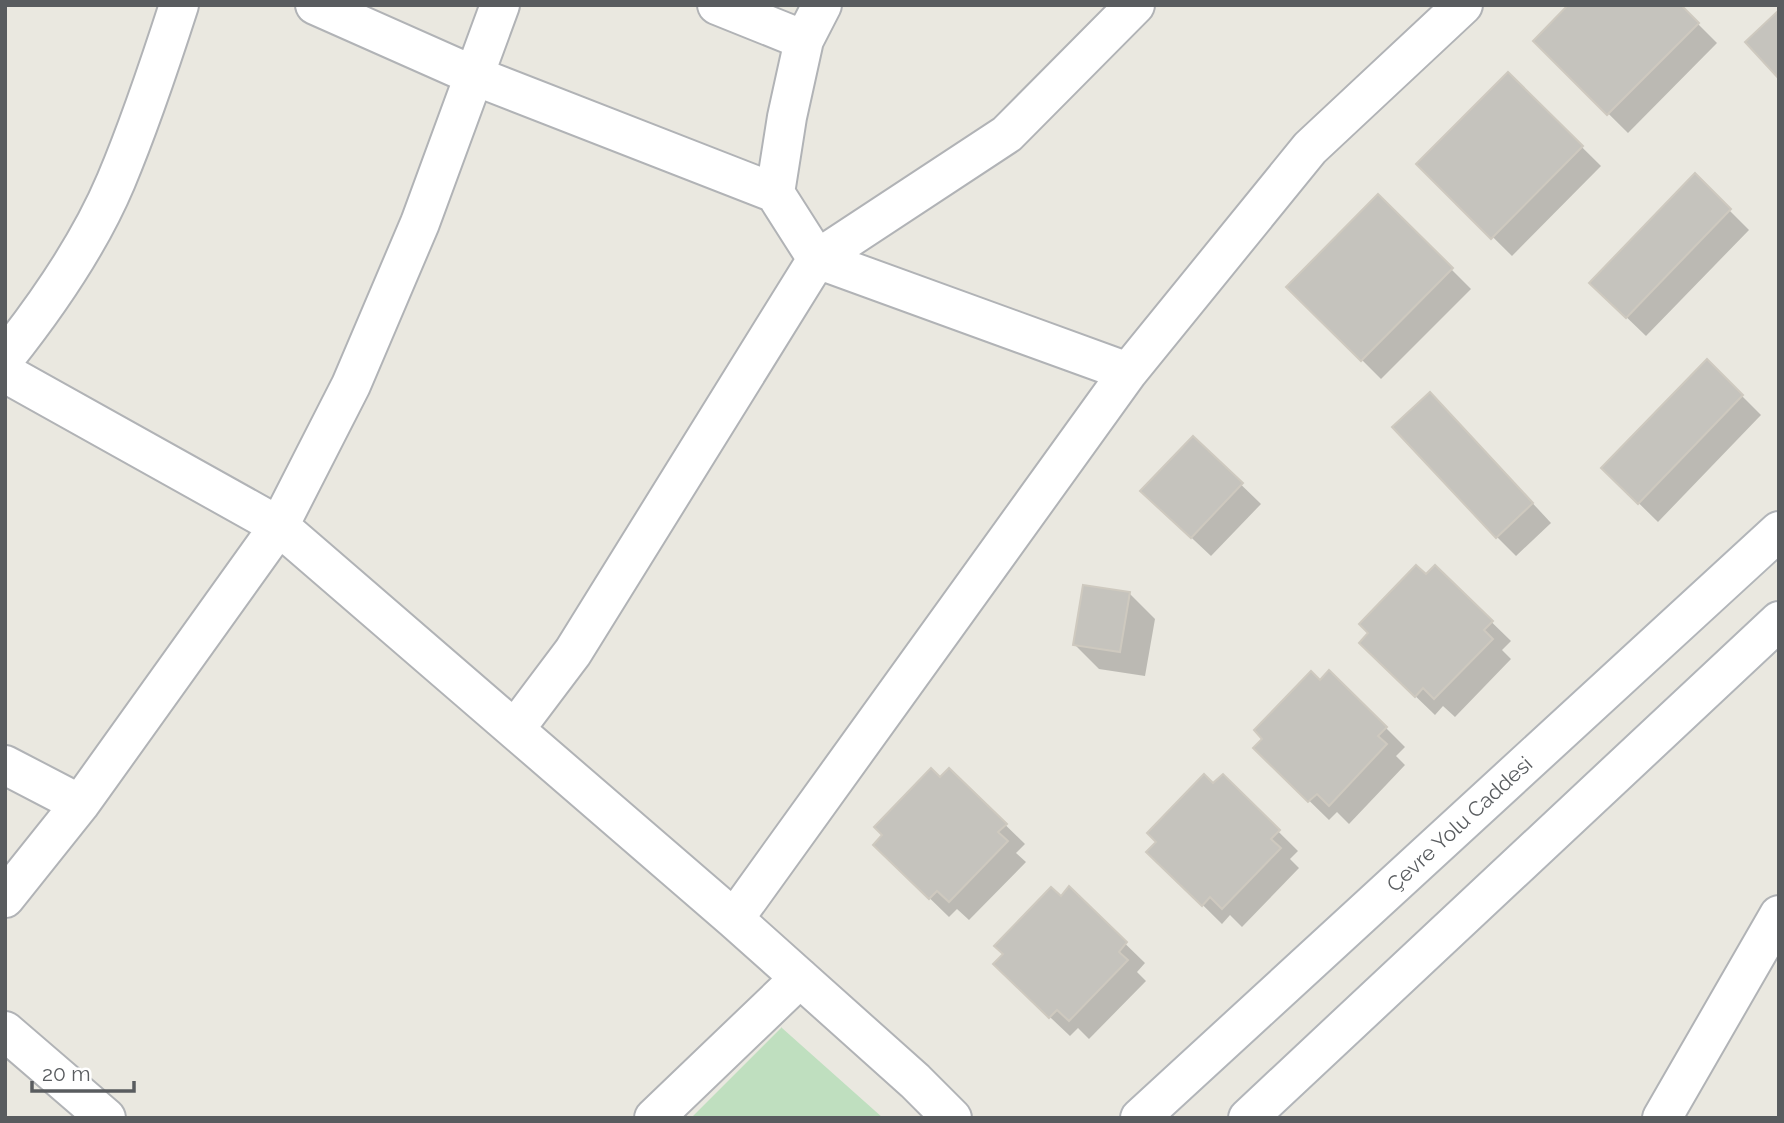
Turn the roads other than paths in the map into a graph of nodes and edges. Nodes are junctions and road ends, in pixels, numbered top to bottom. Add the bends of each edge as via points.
1 (179, 5) edge
2 (315, 5) edge
3 (500, 5) edge
4 (717, 5) edge
5 (822, 5) edge
6 (1135, 5) edge
7 (1463, 5) edge
8 (804, 40) junction
9 (475, 76) junction
10 (775, 193) junction
11 (817, 259) junction
12 (5, 358) edge
13 (1128, 372) junction
14 (5, 373) edge
15 (279, 526) junction
16 (1779, 531) edge
17 (1779, 621) edge
18 (515, 729) junction
19 (5, 765) edge
20 (79, 804) junction
21 (5, 898) edge
22 (1779, 915) edge
23 (734, 919) junction
24 (800, 978) junction
25 (5, 1031) edge
26 (106, 1118) edge
27 (654, 1118) edge
28 (952, 1118) edge
29 (1140, 1118) edge
30 (1248, 1118) edge
31 (1662, 1118) edge

1 - 12 street via 115,183 67,271
2 - 9 street
3 - 9 street
4 - 8 street
5 - 8 street
6 - 11 street via 1007,134
7 - 13 street via 1310,148
8 - 10 street
9 - 10 street
9 - 15 street via 420,223 351,385
10 - 11 street
11 - 13 street
11 - 18 street via 573,652
13 - 23 street
14 - 15 street
15 - 18 street
15 - 20 street
16 - 29 street, Çevre Yolu Caddesi
17 - 30 street
18 - 23 street
19 - 20 street
20 - 21 street
22 - 31 street
23 - 24 street
24 - 27 street
24 - 28 street
25 - 26 street

